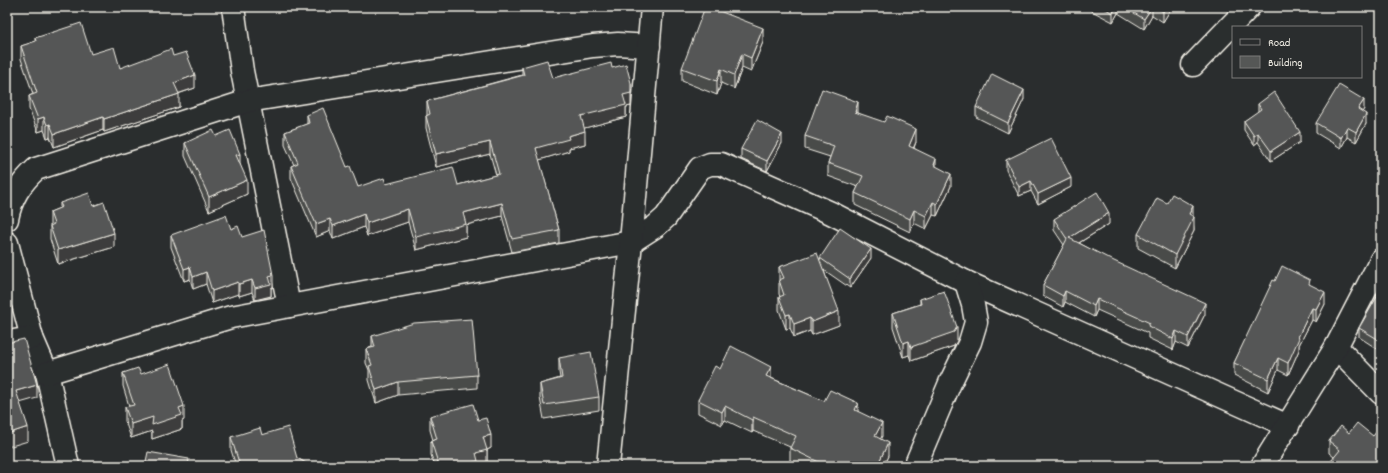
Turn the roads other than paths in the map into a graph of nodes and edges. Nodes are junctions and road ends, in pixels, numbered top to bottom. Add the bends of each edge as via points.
1 (233, 7) edge
2 (652, 7) edge
3 (1250, 7) edge
4 (649, 46) junction
5 (1193, 65) dead end
6 (248, 101) junction
7 (7, 220) edge
8 (631, 242) junction
9 (7, 243) edge
10 (1381, 260) edge
11 (966, 282) junction
12 (289, 306) junction
13 (32, 338) junction
14 (7, 342) edge
15 (1336, 347) junction
16 (47, 373) junction
17 (1381, 393) edge
18 (1288, 426) junction
19 (68, 466) edge
20 (608, 466) edge
21 (915, 466) edge
22 (1262, 466) edge

1 - 6 street
2 - 4 street
3 - 5 street
4 - 6 street via 593,46
4 - 8 street
6 - 7 street via 36,169 15,193
6 - 12 street
8 - 11 street via 666,217 700,168 710,164 721,164 831,213
8 - 12 street
8 - 20 street
9 - 13 street
10 - 15 street
11 - 18 street
11 - 21 street via 976,322 970,342
12 - 16 street via 231,317
13 - 14 street
13 - 16 street
15 - 17 street
15 - 18 street
16 - 19 street
18 - 22 street

